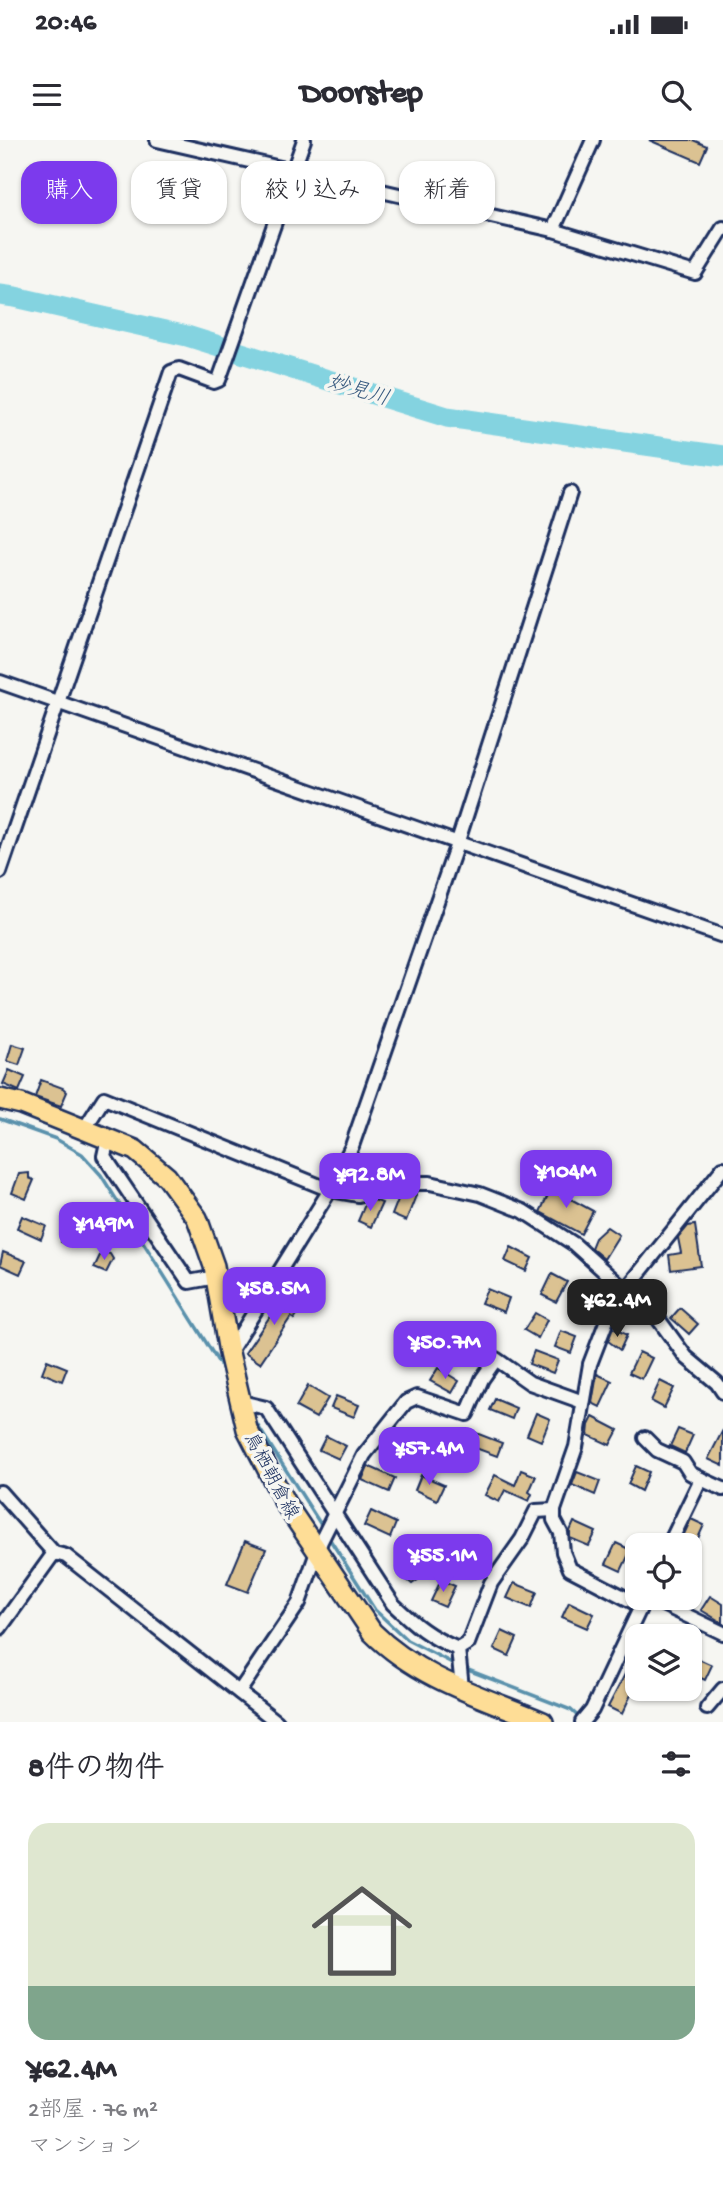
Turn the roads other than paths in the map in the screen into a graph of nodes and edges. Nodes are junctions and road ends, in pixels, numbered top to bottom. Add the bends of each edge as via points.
1 (157, 140) edge
2 (304, 140) edge
3 (593, 140) edge
4 (249, 161) edge
5 (297, 161) edge
6 (385, 192) edge
7 (274, 224) edge
8 (723, 228) edge
9 (553, 230) junction
10 (570, 494) dead end
11 (0, 682) edge
12 (59, 703) junction
13 (458, 841) junction
14 (0, 872) edge
15 (723, 936) edge
16 (0, 1098) edge
17 (85, 1128) junction
18 (108, 1138) junction
19 (723, 1168) edge
20 (330, 1190) junction
21 (216, 1277) junction
22 (626, 1291) junction
23 (229, 1353) junction
24 (723, 1392) edge
25 (241, 1402) junction
26 (583, 1402) junction
27 (645, 1438) dead end
28 (701, 1479) junction
29 (723, 1489) edge
30 (0, 1492) edge
31 (554, 1510) junction
32 (332, 1517) junction
33 (675, 1533) edge
34 (318, 1546) junction
35 (54, 1553) junction
36 (625, 1592) edge
37 (640, 1610) edge
38 (669, 1610) edge
39 (0, 1628) edge
40 (723, 1633) edge
41 (458, 1649) junction
42 (462, 1688) junction
43 (723, 1689) edge
44 (239, 1692) junction
45 (707, 1708) dead end
46 (277, 1722) edge
47 (543, 1722) edge
48 (582, 1722) edge

1 - 4 street
2 - 5 street
3 - 9 street
6 - 9 street
7 - 12 street via 219,380 179,369 171,372
8 - 9 street via 695,273
10 - 13 street
11 - 12 street
12 - 13 street
12 - 14 street
13 - 15 street
13 - 20 street via 352,1146
16 - 17 main road, 鳥栖朝倉線
17 - 18 main road, 鳥栖朝倉線
17 - 20 street via 103,1098
18 - 21 main road, 鳥栖朝倉線 via 135,1150 167,1177 197,1217
18 - 21 street via 104,1156 189,1282
19 - 22 street
20 - 22 street via 358,1195 402,1183 430,1183 480,1194 547,1226
20 - 23 street
21 - 23 main road, 鳥栖朝倉線
22 - 24 street via 639,1307 656,1316 686,1357
22 - 26 street via 612,1307 597,1342
23 - 25 main road, 鳥栖朝倉線
25 - 32 street via 266,1408
25 - 34 main road, 鳥栖朝倉線 via 247,1429 285,1503
26 - 31 street via 576,1447
26 - 32 street via 530,1383 496,1359 467,1414 417,1397 405,1402 363,1455
27 - 28 street
28 - 29 street
28 - 33 street
30 - 35 street
31 - 36 street via 570,1569
31 - 41 street via 536,1511 491,1583 468,1643
32 - 34 street
32 - 41 street via 393,1604 433,1639
34 - 42 main road, 鳥栖朝倉線 via 372,1632 389,1649 432,1676
34 - 44 street via 299,1603
35 - 39 street
35 - 44 street via 66,1556
37 - 48 street
38 - 40 street
41 - 42 street
42 - 47 main road, 鳥栖朝倉線
43 - 45 street
44 - 46 street

